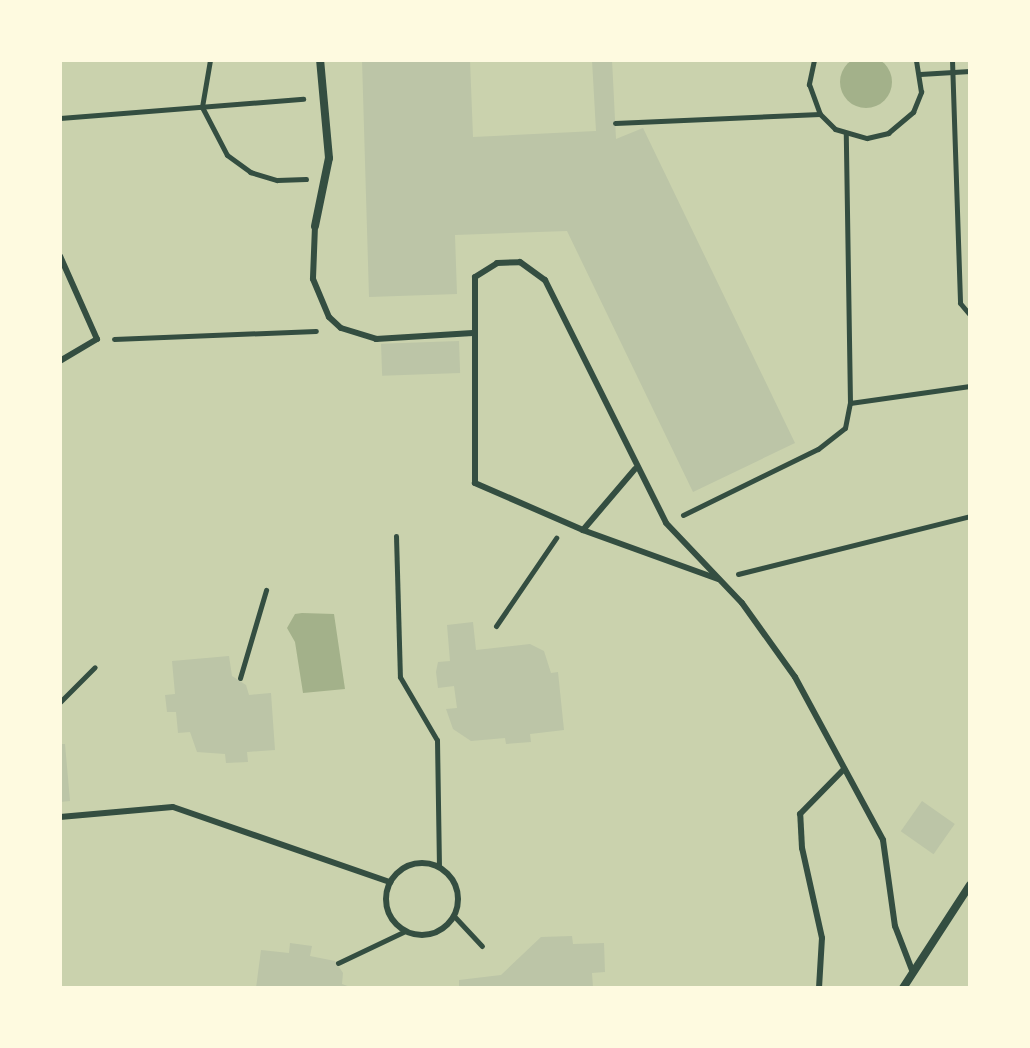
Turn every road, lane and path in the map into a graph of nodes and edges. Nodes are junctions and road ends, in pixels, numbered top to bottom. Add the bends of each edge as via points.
1 (210, 60) edge
2 (320, 60) edge
3 (814, 60) edge
4 (916, 60) edge
5 (952, 60) edge
6 (970, 71) edge
7 (953, 72) junction
8 (920, 74) junction
9 (324, 98) junction
10 (202, 107) junction
11 (820, 114) junction
12 (60, 118) edge
13 (615, 123) dead end
14 (846, 134) junction
15 (326, 173) junction
16 (315, 226) joint
17 (60, 256) edge
18 (970, 315) edge
19 (341, 328) junction
20 (473, 333) junction
21 (97, 339) junction
22 (60, 361) edge
23 (970, 386) edge
24 (850, 403) junction
25 (635, 469) junction
26 (970, 516) edge
27 (566, 523) junction
28 (666, 523) junction
29 (583, 530) junction
30 (396, 536) dead end
31 (718, 579) junction
32 (266, 590) dead end
33 (496, 626) dead end
34 (95, 667) dead end
35 (240, 678) dead end
36 (60, 702) edge
37 (844, 769) junction
38 (60, 817) edge
39 (439, 867) junction
40 (390, 882) junction
41 (970, 885) edge
42 (454, 916) junction
43 (405, 931) junction
44 (482, 946) dead end
45 (338, 963) dead end
46 (912, 970) junction
47 (819, 988) edge
48 (903, 988) edge

1 - 10 path
2 - 9 street
3 - 11 path via 809,84
4 - 8 path
5 - 7 path
6 - 7 path
7 - 8 path
7 - 18 path via 960,303
8 - 14 path via 918,102 898,128 867,138
9 - 10 path
9 - 15 street
10 - 12 path
10 - 15 path via 227,155 250,172 277,180
11 - 13 path
11 - 14 path
14 - 24 path
15 - 16 street
16 - 19 lane via 313,279 329,317
17 - 21 lane
19 - 20 lane via 376,339
19 - 21 path via 276,335
20 - 25 lane via 475,277 497,263 520,262 545,280
20 - 27 lane via 475,483
21 - 22 lane
23 - 24 path
24 - 28 path via 845,428 818,449
25 - 28 lane
25 - 29 lane
26 - 31 path
27 - 29 lane
27 - 33 path
28 - 31 lane
29 - 31 lane
30 - 39 path via 400,677 437,740
31 - 37 lane via 742,603 795,677
32 - 35 path
34 - 36 path
37 - 46 lane via 883,840 895,926
37 - 47 lane via 800,814 822,938
38 - 40 lane via 173,807
39 - 40 lane via 412,864
39 - 42 lane via 457,889
40 - 43 lane via 387,909
41 - 46 street
42 - 43 lane via 433,933
42 - 44 path
43 - 45 path
46 - 48 street

